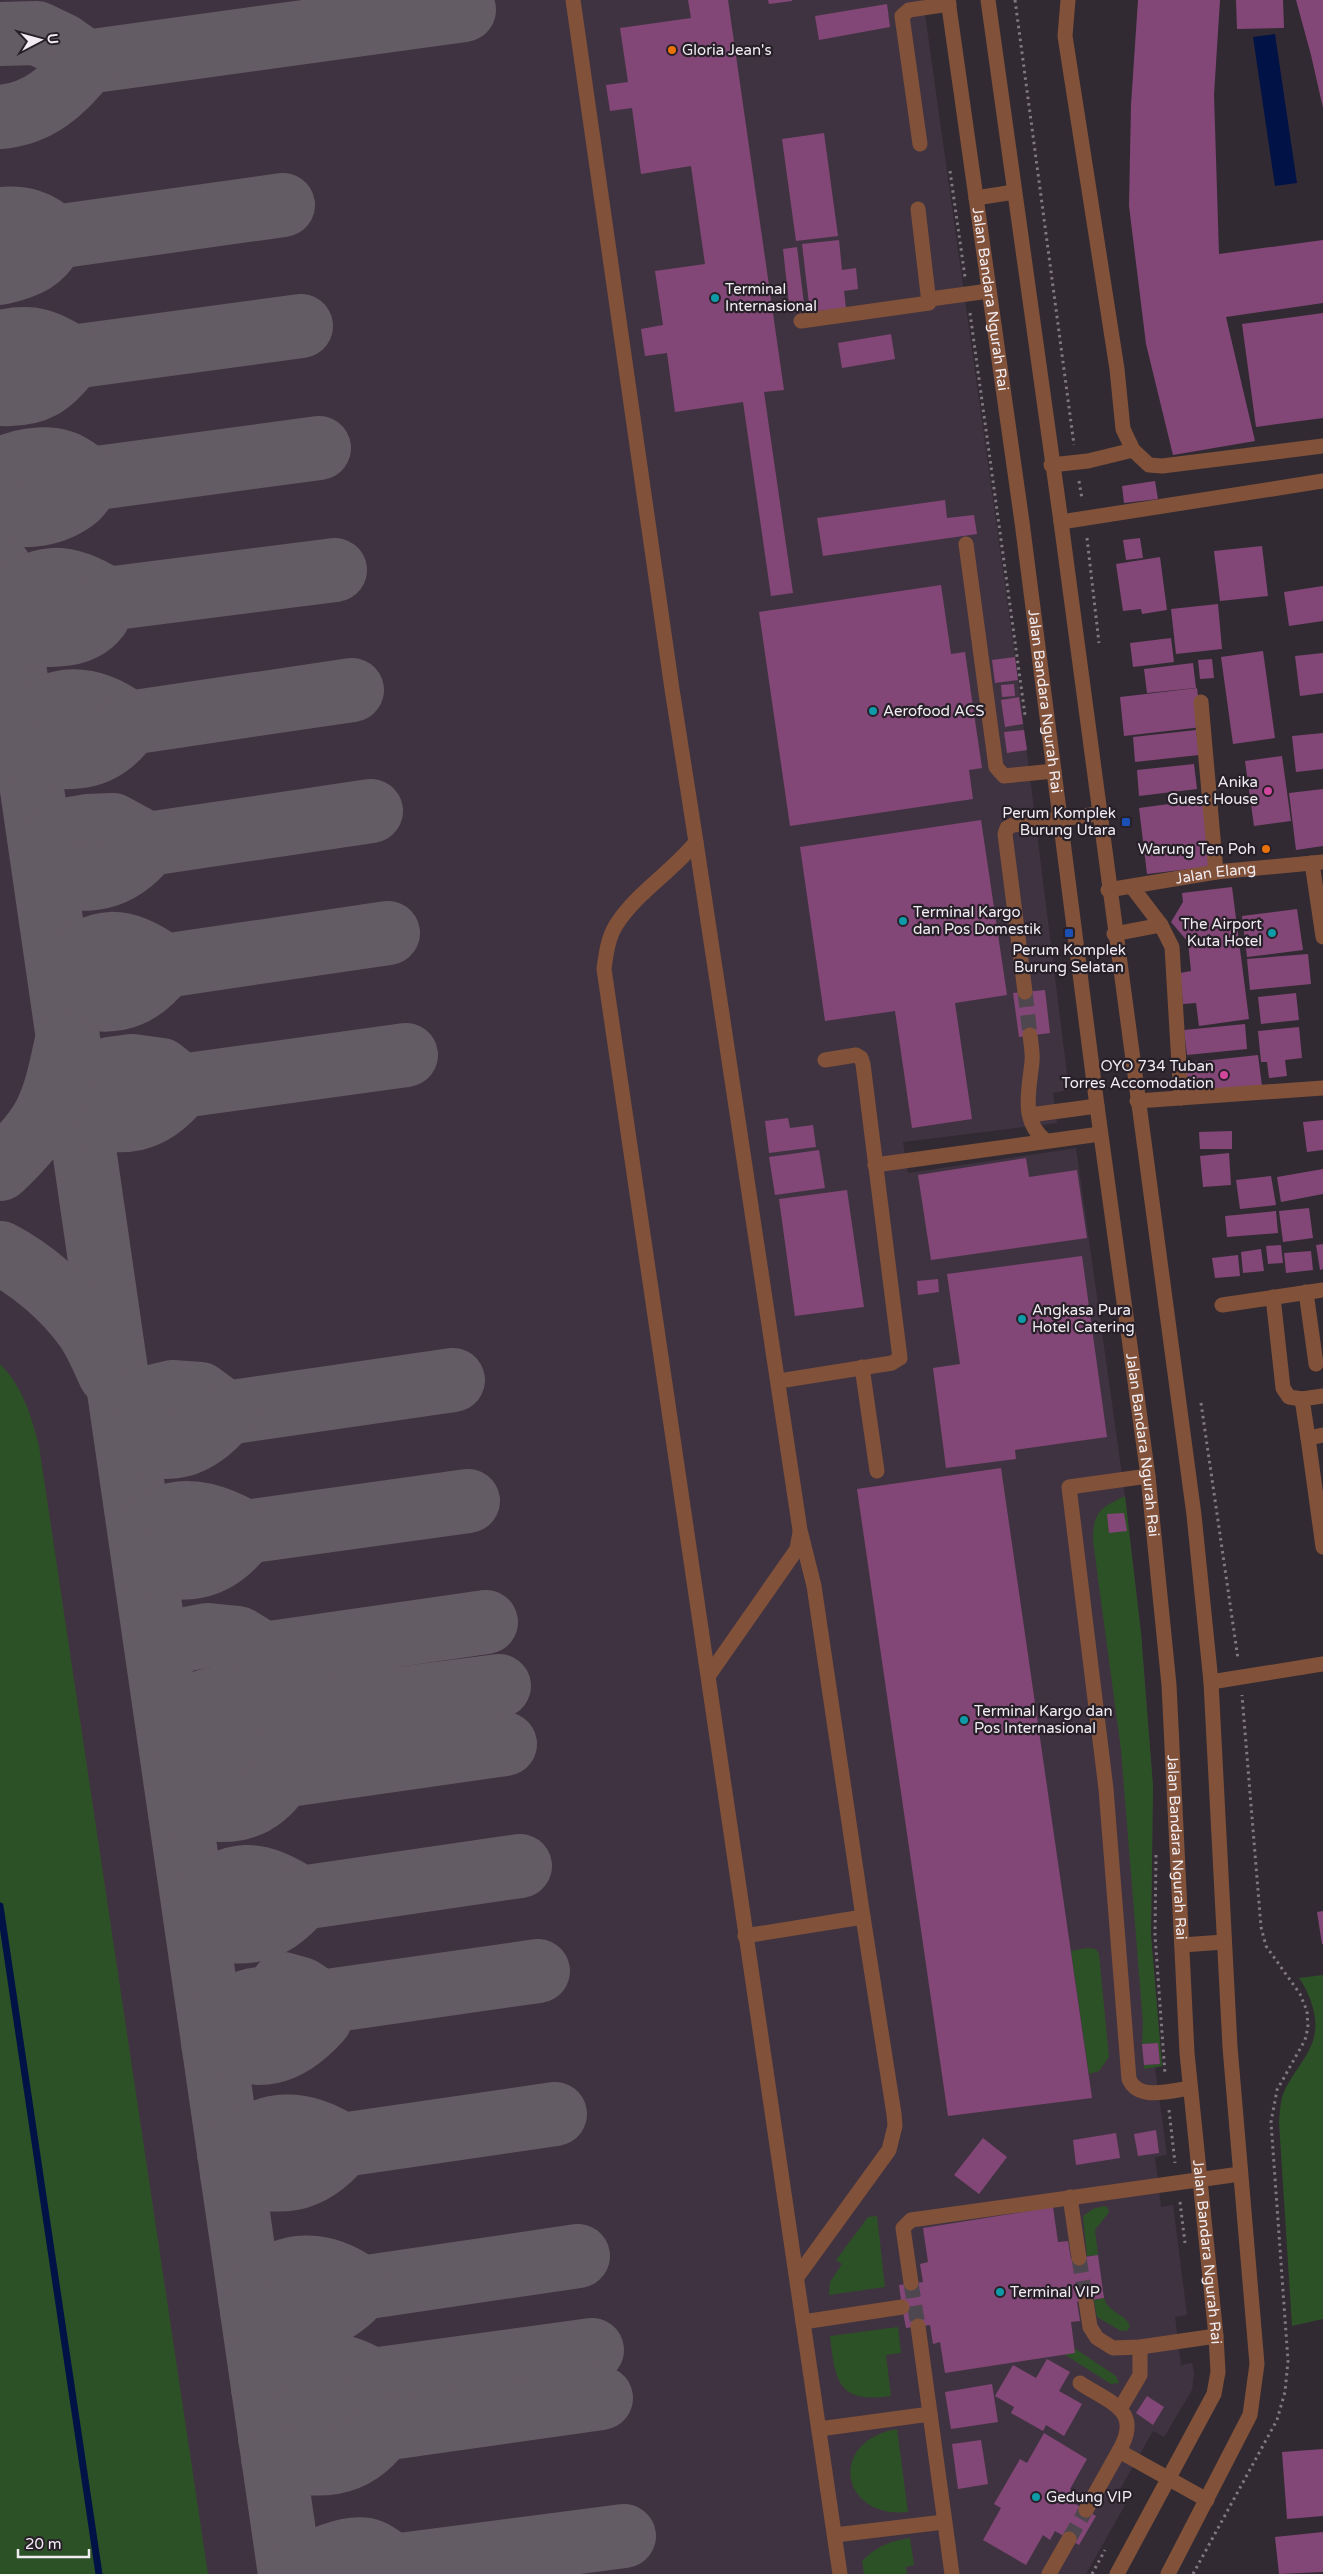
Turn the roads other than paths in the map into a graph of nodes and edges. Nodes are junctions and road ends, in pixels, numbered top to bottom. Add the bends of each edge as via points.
1 (573, 0) edge
2 (988, 0) edge
3 (1068, 0) edge
4 (949, 2) edge
5 (920, 144) dead end
6 (1014, 192) junction
7 (976, 198) junction
8 (918, 209) dead end
9 (989, 291) junction
10 (930, 299) junction
11 (801, 322) dead end
12 (1323, 446) edge
13 (1133, 450) junction
14 (1051, 465) junction
15 (1323, 481) edge
16 (1060, 522) junction
17 (966, 544) dead end
18 (1201, 702) dead end
19 (1054, 771) junction
20 (1098, 814) junction
21 (1061, 820) junction
22 (696, 842) junction
23 (1317, 862) edge
24 (1216, 872) junction
25 (1132, 887) junction
26 (1108, 890) junction
27 (1161, 925) junction
28 (1114, 934) junction
29 (1323, 937) edge
30 (1025, 992) tunnel mouth
31 (1030, 1035) tunnel mouth
32 (825, 1060) dead end
33 (1323, 1088) edge
34 (1181, 1098) junction
35 (1137, 1101) junction
36 (1097, 1106) junction
37 (1030, 1115) junction
38 (1100, 1134) junction
39 (1046, 1141) junction
40 (876, 1164) junction
41 (1323, 1290) edge
42 (1306, 1292) junction
43 (1273, 1297) junction
44 (1222, 1305) dead end
45 (1316, 1364) dead end
46 (862, 1367) junction
47 (779, 1381) junction
48 (1323, 1396) edge
49 (1302, 1398) junction
50 (1323, 1435) edge
51 (1308, 1438) junction
52 (876, 1472) dead end
53 (1148, 1476) junction
54 (800, 1530) junction
55 (1323, 1547) edge
56 (1323, 1667) edge
57 (709, 1675) junction
58 (1211, 1682) junction
59 (863, 1917) junction
60 (745, 1936) junction
61 (1224, 1942) junction
62 (1182, 1945) junction
63 (1190, 2088) junction
64 (1240, 2174) junction
65 (1199, 2179) junction
66 (1070, 2197) junction
67 (1079, 2258) tunnel mouth
68 (797, 2277) junction
69 (911, 2283) tunnel mouth
70 (1086, 2301) tunnel mouth
71 (902, 2307) dead end
72 (803, 2322) junction
73 (918, 2326) tunnel mouth
74 (1216, 2336) junction
75 (1140, 2347) junction
76 (1080, 2383) dead end
77 (1120, 2410) junction
78 (930, 2414) junction
79 (819, 2429) junction
80 (1119, 2451) junction
81 (1168, 2480) junction
82 (1207, 2500) junction
83 (1086, 2510) tunnel mouth
84 (944, 2522) junction
85 (835, 2535) junction
86 (1069, 2539) tunnel mouth
87 (840, 2574) edge
88 (952, 2574) edge
89 (1049, 2574) edge
90 (1117, 2574) edge
91 (1168, 2574) edge

1 - 22 street
2 - 6 street
3 - 13 street via 1066,36 1117,369 1123,429
4 - 5 street via 909,10 902,16
4 - 7 street, Jalan Bandara Ngurah Rai
6 - 7 street
6 - 14 street
7 - 9 street, Jalan Bandara Ngurah Rai
8 - 10 street
9 - 10 street
9 - 19 street, Jalan Bandara Ngurah Rai
10 - 11 street via 929,303 921,306
12 - 13 street via 1162,466 1149,465
13 - 14 street via 1088,461
14 - 16 street
15 - 16 street
16 - 20 street
17 - 19 street via 996,767 1004,776
18 - 24 street
19 - 21 street, Jalan Bandara Ngurah Rai
20 - 21 street
20 - 26 street
21 - 30 street via 1013,825 1004,834
21 - 36 street, Jalan Bandara Ngurah Rai
22 - 47 street
22 - 57 street via 681,861 633,902 608,944 604,969
23 - 24 street, Jalan Elang
23 - 29 street
24 - 25 street, Jalan Elang
25 - 26 street, Jalan Elang
25 - 27 street
26 - 28 street
27 - 28 street
27 - 34 street via 1172,947
28 - 35 street
31 - 37 street
32 - 40 street via 856,1055 861,1058
33 - 34 street
34 - 35 street
35 - 58 street via 1193,1506
36 - 37 street
36 - 38 street, Jalan Bandara Ngurah Rai
37 - 39 street via 1031,1126
38 - 39 street
38 - 53 street, Jalan Bandara Ngurah Rai
39 - 40 street
40 - 46 street via 900,1354 897,1361
41 - 42 street
42 - 43 street
42 - 45 street
43 - 44 street
43 - 49 street via 1283,1388 1289,1397
46 - 47 street
46 - 52 street
47 - 54 street
48 - 49 street
49 - 51 street
50 - 51 street
51 - 55 street
53 - 62 street, Jalan Bandara Ngurah Rai via 1169,1685
53 - 63 street via 1069,1487 1106,1789 1129,2079 1132,2087 1141,2092
54 - 57 street via 797,1549
54 - 59 street via 814,1586
56 - 58 street
57 - 60 street
58 - 61 street
59 - 60 street
59 - 68 street via 894,2114 894,2137 890,2150
60 - 68 street
61 - 62 street
61 - 64 street
62 - 63 street, Jalan Bandara Ngurah Rai
63 - 65 street, Jalan Bandara Ngurah Rai
64 - 65 street
64 - 82 street via 1257,2364 1255,2392 1250,2415
65 - 66 street
65 - 74 street, Jalan Bandara Ngurah Rai
66 - 67 street
66 - 69 street via 908,2221 903,2228
68 - 72 street
70 - 75 street via 1090,2328 1097,2338 1114,2348
71 - 72 street
72 - 79 street
73 - 78 street
74 - 75 street
74 - 81 street, Jalan Bandara Ngurah Rai via 1218,2372 1214,2394
75 - 77 street via 1140,2375
76 - 77 street
77 - 80 street via 1129,2425 1129,2432
78 - 79 street
78 - 84 street
79 - 85 street
80 - 81 street
80 - 83 street
81 - 82 street
81 - 90 street, Jalan Bandara Ngurah Rai
82 - 91 street
84 - 85 street
84 - 88 street
85 - 87 street
86 - 89 street

